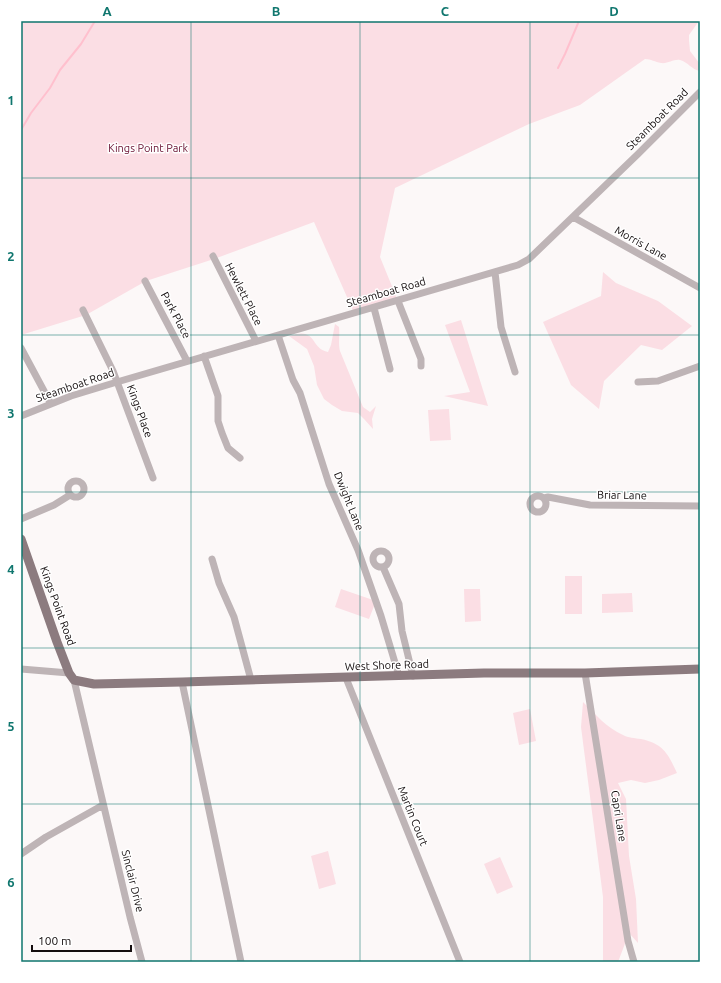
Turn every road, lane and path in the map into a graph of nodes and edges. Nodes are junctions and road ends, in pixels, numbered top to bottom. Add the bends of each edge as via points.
1 (700, 92) edge
2 (573, 217) junction
3 (213, 256) dead end
4 (495, 272) junction
5 (145, 280) dead end
6 (700, 288) edge
7 (398, 301) junction
8 (374, 308) junction
9 (83, 310) dead end
10 (278, 335) junction
11 (256, 341) junction
12 (21, 348) edge
13 (204, 356) junction
14 (187, 361) junction
15 (421, 366) dead end
16 (700, 366) edge
17 (390, 369) dead end
18 (515, 372) dead end
19 (117, 382) junction
20 (638, 382) dead end
21 (51, 404) junction
22 (21, 416) edge
23 (240, 458) dead end
24 (152, 478) dead end
25 (70, 495) dead end
26 (544, 498) dead end
27 (700, 506) edge
28 (21, 519) edge
29 (21, 539) edge
30 (212, 559) dead end
31 (383, 567) dead end
32 (21, 669) edge
33 (700, 669) edge
34 (585, 673) junction
35 (399, 676) junction
36 (413, 676) junction
37 (72, 677) junction
38 (346, 678) junction
39 (252, 680) junction
40 (182, 682) junction
41 (103, 805) junction
42 (21, 854) edge
43 (142, 962) edge
44 (241, 962) edge
45 (460, 962) edge
46 (634, 962) edge

1 - 2 street, Steamboat Road
2 - 4 street, Steamboat Road via 529,259
2 - 6 street, Morris Lane
3 - 11 street, Hewlett Place
4 - 7 street, Steamboat Road
4 - 18 street via 501,327
5 - 14 street, Park Place
7 - 8 street, Steamboat Road
7 - 15 street via 421,359
8 - 10 street, Steamboat Road
8 - 17 street
9 - 19 street, Kings Place
10 - 11 street, Steamboat Road
10 - 35 street, Dwight Lane via 300,393 329,484 358,550
11 - 13 street, Steamboat Road
12 - 21 street
13 - 14 street, Steamboat Road
13 - 23 street via 218,396 218,421 222,433 228,448
14 - 19 street, Steamboat Road
16 - 20 street via 658,381
19 - 21 street, Steamboat Road
19 - 24 street, Kings Place
21 - 22 street, Steamboat Road
25 - 28 street via 54,506
26 - 27 street, Briar Lane via 590,506
29 - 37 main road, Kings Point Road
30 - 39 street via 219,584 234,618
31 - 36 street via 399,604 402,631
32 - 37 street
33 - 34 main road, West Shore Road
34 - 36 main road, West Shore Road
34 - 46 street, Capri Lane via 628,941
35 - 36 main road, West Shore Road
35 - 38 main road, West Shore Road
37 - 40 main road, West Shore Road via 94,684
37 - 41 street, Sinclair Drive
38 - 39 main road, West Shore Road
38 - 45 street, Martin Court
39 - 40 main road, West Shore Road
40 - 44 street
41 - 42 street
41 - 43 street, Sinclair Drive

